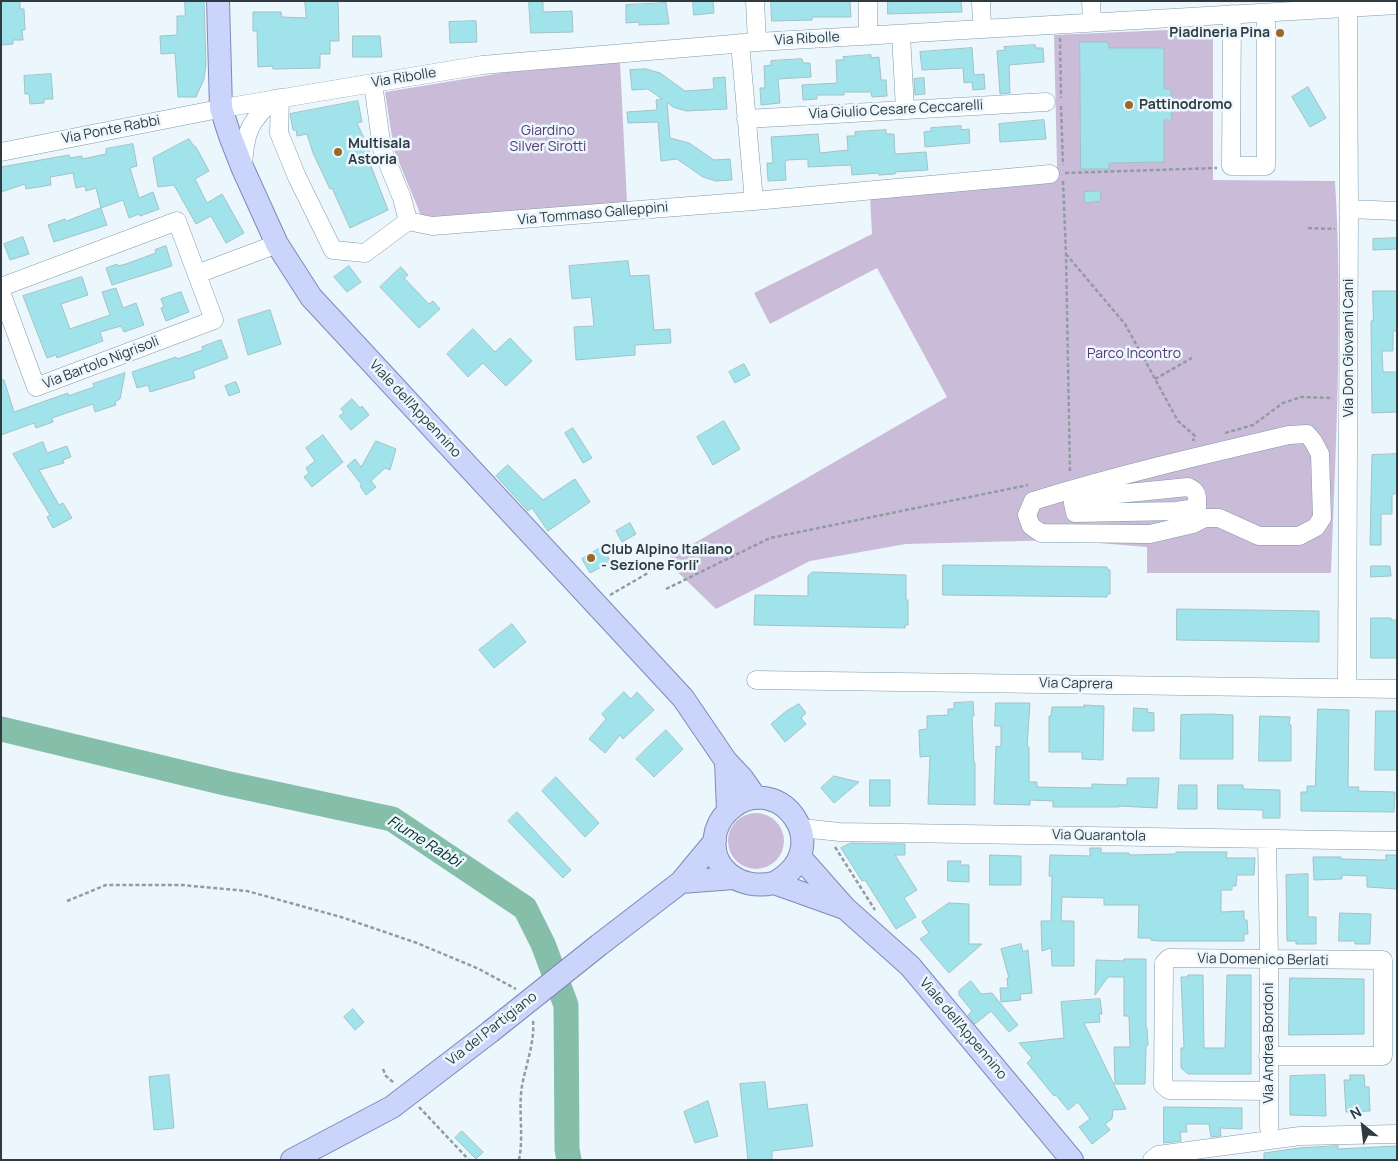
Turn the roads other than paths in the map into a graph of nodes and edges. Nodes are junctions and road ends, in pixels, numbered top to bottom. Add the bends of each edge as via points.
1 (218, 1) edge
2 (755, 1) edge
3 (868, 1) edge
4 (981, 1) edge
5 (1091, 1) edge
6 (1373, 3) edge
7 (1397, 5) edge
8 (1348, 8) junction
9 (1266, 13) junction
10 (1232, 14) junction
11 (1092, 21) junction
12 (982, 29) junction
13 (901, 34) junction
14 (868, 36) junction
15 (749, 42) junction
16 (373, 83) junction
17 (277, 98) junction
18 (1046, 102) dead end
19 (222, 108) junction
20 (904, 110) junction
21 (746, 119) junction
22 (1, 152) edge
23 (243, 169) junction
24 (1050, 174) dead end
25 (754, 200) junction
26 (1349, 209) junction
27 (1397, 211) edge
28 (408, 221) junction
29 (277, 244) junction
30 (197, 274) junction
31 (1, 287) edge
32 (1, 292) edge
33 (1111, 489) junction
34 (1145, 491) junction
35 (1166, 512) junction
36 (1108, 513) junction
37 (756, 680) dead end
38 (1347, 688) junction
39 (1397, 690) edge
40 (726, 760) junction
41 (756, 798) junction
42 (728, 811) junction
43 (801, 828) junction
44 (1267, 839) junction
45 (715, 841) junction
46 (1397, 841) edge
47 (800, 857) junction
48 (734, 878) junction
49 (681, 882) junction
50 (774, 883) junction
51 (845, 908) junction
52 (1269, 960) junction
53 (1268, 1056) junction
54 (1268, 1091) junction
55 (1269, 1128) dead end
56 (1397, 1134) edge
57 (292, 1160) edge
58 (1072, 1160) edge
59 (1152, 1160) edge

1 - 19 main road, Viale dell'Appennino
2 - 15 street
3 - 14 street
4 - 12 street
5 - 11 street
6 - 7 street, Via Ribolle
6 - 8 street, Via Ribolle
8 - 9 street, Via Ribolle
8 - 26 street, Via Don Giovanni Cani
9 - 10 street, Via Ribolle
9 - 10 street via 1266,166 1231,166
10 - 11 street, Via Ribolle
11 - 12 street, Via Ribolle
12 - 13 street, Via Ribolle
13 - 14 street, Via Ribolle
13 - 20 street
14 - 15 street, Via Ribolle
15 - 16 street, Via Ribolle via 482,65
15 - 21 street
16 - 17 street, Via Ribolle
16 - 28 street via 382,149
17 - 19 street, Via Ribolle
17 - 23 street via 252,123 246,137
17 - 28 street via 279,133 333,250 365,253
18 - 20 street, Via Giulio Cesare Ceccarelli
19 - 22 street, Via Ponte Rabbi
19 - 23 main road, Viale dell'Appennino
20 - 21 street, Via Giulio Cesare Ceccarelli
21 - 25 street
23 - 29 main road, Viale dell'Appennino
24 - 25 street, Via Tommaso Galleppini
25 - 28 street, Via Tommaso Galleppini via 432,226
26 - 27 street
26 - 38 street, Via Don Giovanni Cani
29 - 30 street
29 - 40 main road, Viale dell'Appennino via 311,296 683,698
30 - 31 street, Via Bartolo Nigrisoli via 177,221
30 - 32 street, Via Bartolo Nigrisoli via 214,320 36,387
33 - 33 street via 1180,460 1307,434 1320,454 1322,518 1316,527 1299,536 1259,536 1220,518 1205,518 1150,534 1041,533 1030,526 1027,514 1033,501 1072,489
33 - 34 street
33 - 36 street
33 - 36 street via 1078,498 1073,503 1075,513
34 - 35 street
34 - 35 street via 1188,487 1195,490 1197,508
35 - 36 street
37 - 38 street, Via Caprera
38 - 39 street, Via Caprera
40 - 41 main road, Viale dell'Appennino
40 - 42 main road
41 - 42 main road via 741,802
41 - 43 main road via 778,802 796,818
42 - 45 main road via 716,830
43 - 44 street, Via Quarantola via 840,832
43 - 47 main road
44 - 46 street, Via Quarantola
44 - 52 street, Via Andrea Bordoni
45 - 48 main road via 717,855
45 - 49 main road, Via del Partigiano
47 - 50 main road via 785,877
47 - 51 main road, Viale dell'Appennino
48 - 49 main road
48 - 50 main road, Viale dell'Appennino via 754,885
49 - 57 main road, Via del Partigiano, bridge via 392,1107
50 - 51 main road, Viale dell'Appennino
51 - 58 main road, Viale dell'Appennino via 910,966
52 - 53 street, Via Andrea Bordoni
52 - 53 street, Via Domenico Berlati via 1383,960 1383,1056
52 - 54 street, Via Domenico Berlati via 1169,958 1164,963 1163,1085 1169,1090
53 - 54 street, Via Andrea Bordoni
54 - 55 street, Via Andrea Bordoni
56 - 59 street via 1300,1136 1158,1155

